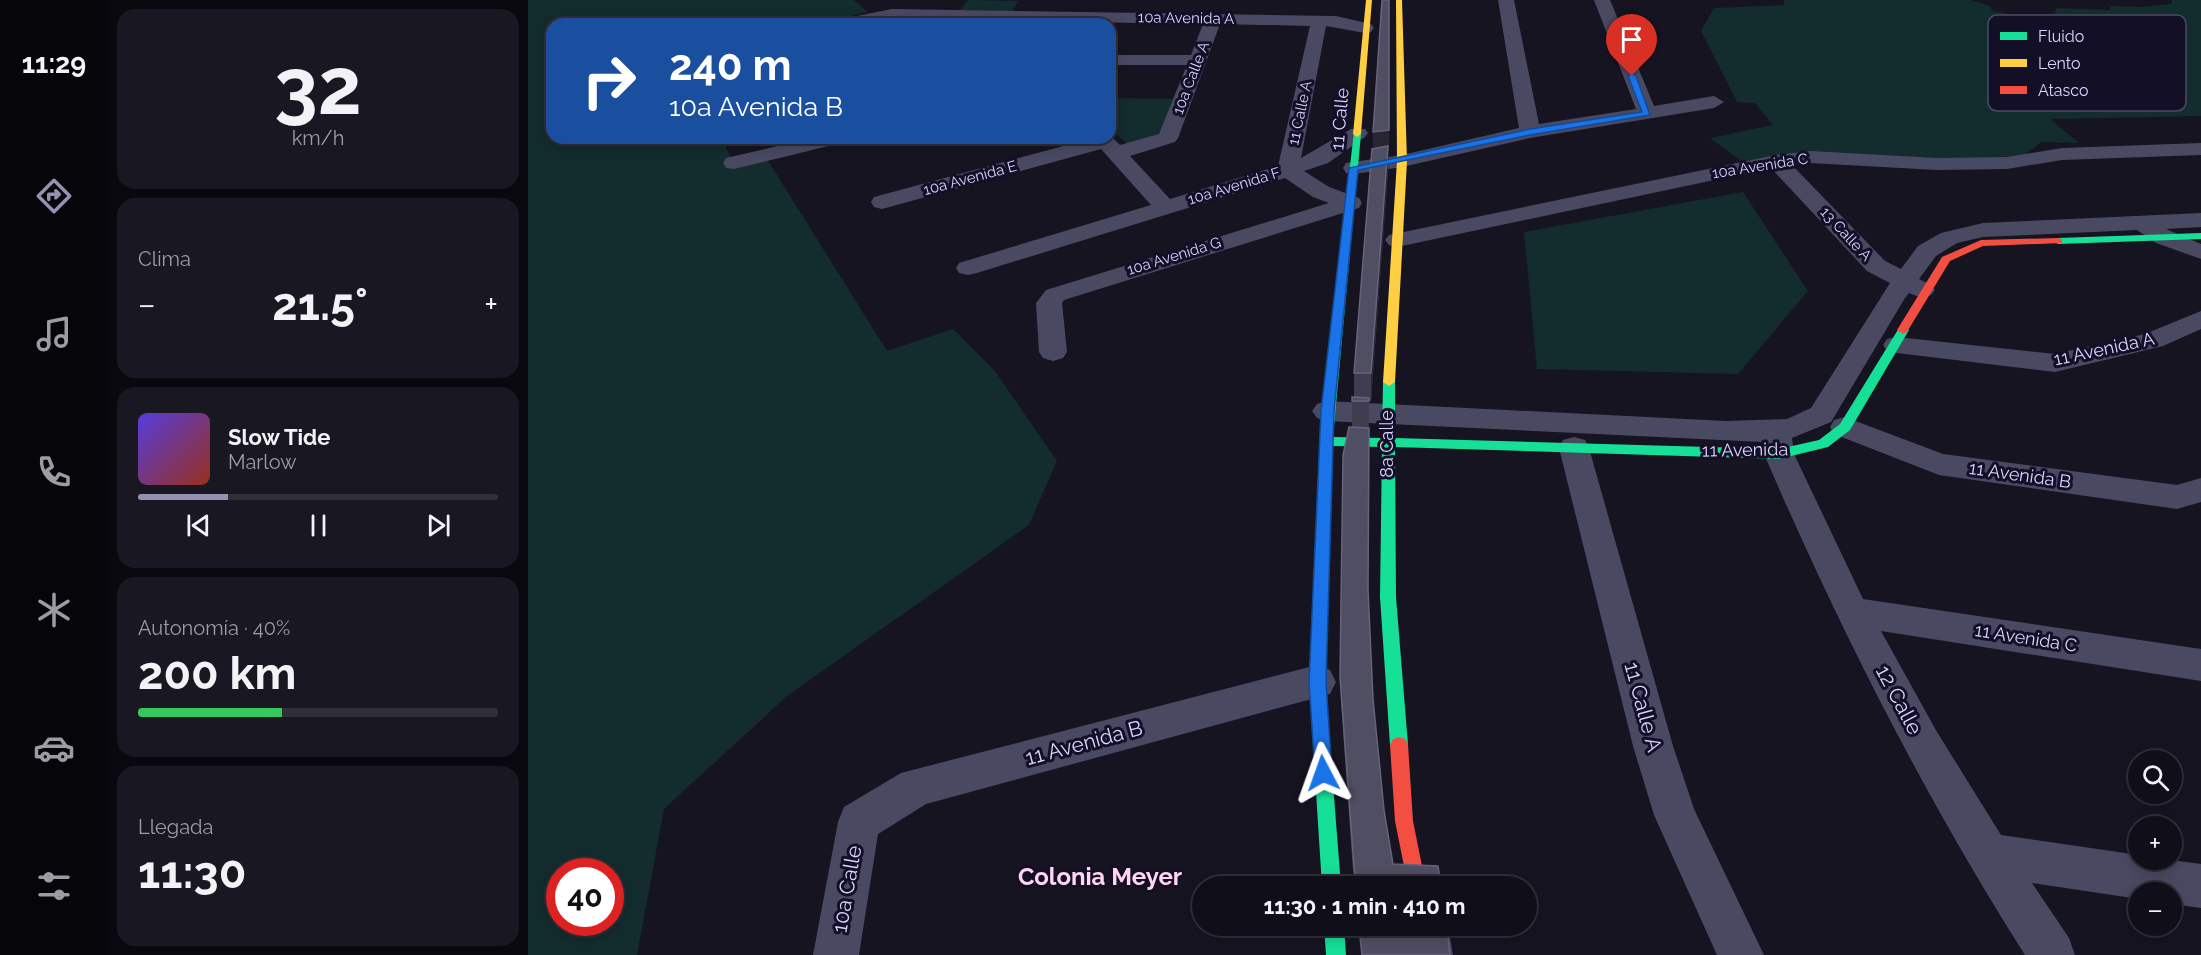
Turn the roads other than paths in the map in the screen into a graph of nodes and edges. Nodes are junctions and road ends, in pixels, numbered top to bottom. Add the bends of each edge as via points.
1 (874, 0) edge
2 (1399, 0) edge
3 (1506, 0) edge
4 (1602, 0) edge
5 (892, 14) junction
6 (1367, 14) edge
7 (872, 18) edge
8 (955, 18) edge
9 (1214, 18) junction
10 (1116, 19) edge
11 (1328, 21) junction
12 (1116, 60) edge
13 (1197, 60) junction
14 (1714, 102) dead end
15 (1647, 113) junction
16 (1530, 132) junction
17 (1358, 133) junction
18 (1168, 138) joint
19 (1116, 143) edge
20 (804, 144) edge
21 (1108, 144) edge
22 (2201, 149) edge
23 (1402, 160) junction
24 (1776, 161) junction
25 (734, 164) dead end
26 (1354, 168) junction
27 (1288, 170) junction
28 (890, 200) dead end
29 (1351, 203) junction
30 (1165, 207) junction
31 (2201, 220) edge
32 (2153, 231) junction
33 (2201, 237) edge
34 (1396, 240) junction
35 (2201, 252) edge
36 (968, 268) dead end
37 (1915, 287) junction
38 (2201, 319) edge
39 (1897, 345) junction
40 (1053, 352) dead end
41 (1327, 411) junction
42 (1845, 427) junction
43 (1387, 428) junction
44 (1328, 441) junction
45 (1777, 442) junction
46 (1574, 448) junction
47 (2201, 490) edge
48 (1852, 612) junction
49 (2201, 665) edge
50 (1317, 682) junction
51 (859, 822) joint
52 (1986, 855) junction
53 (1330, 876) edge
54 (1415, 876) edge
55 (2201, 886) edge
56 (1335, 936) edge
57 (1427, 936) edge
58 (836, 955) edge
59 (1336, 955) edge
60 (1430, 955) edge
61 (1741, 955) edge
62 (2052, 955) edge

1 - 5 street
2 - 23 street, 8a Calle
3 - 16 street
4 - 15 street
5 - 7 street, 10a Avenida A
5 - 8 street, 10a Avenida A
6 - 11 street, 10a Avenida A
6 - 17 street, 11 Calle
9 - 10 street, 10a Avenida A
9 - 11 street, 10a Avenida A
9 - 13 street, 10a Calle A
11 - 27 street, 11 Calle A
12 - 13 street
13 - 18 street, 10a Calle A
14 - 15 street
15 - 16 street
16 - 23 street
17 - 26 street, 11 Calle
17 - 27 street, 10a Avenida F via 1320,158
18 - 19 street, 10a Avenida E
20 - 25 street
21 - 28 street, 10a Avenida E
21 - 30 street
22 - 24 street, 10a Avenida C via 2062,154 2007,163 1937,164 1810,157
23 - 26 street
23 - 34 street, 8a Calle
24 - 34 street, 10a Avenida C
24 - 37 street, 13 Calle A via 1876,266
26 - 29 street, 11 Calle
27 - 29 street, 11 Calle A via 1321,192
27 - 30 street, 10a Avenida F
29 - 40 street, 10a Avenida G via 1055,295 1049,303
29 - 41 street, 11 Calle
30 - 36 street, 10a Avenida F via 1104,226 1088,218 1074,218 981,246 974,256 992,260
31 - 32 street, 11 Avenida
32 - 33 street, 11 Avenida
32 - 35 street
32 - 37 street, 11 Avenida via 1983,230 1949,237 1927,251
34 - 43 street, 8a Calle
37 - 39 street, 11 Avenida
37 - 45 street, 11 Avenida via 1821,415
38 - 39 street, 11 Avenida A via 2153,340 2055,363
39 - 42 street, 11 Avenida
41 - 43 street, 11 Avenida
41 - 44 street, 11 Calle
42 - 45 street, 11 Avenida via 1823,444
42 - 47 street, 11 Avenida B via 1939,464 2177,496
43 - 44 street, 11 Avenida
43 - 45 street, 11 Avenida via 1726,431
43 - 46 street, 11 Avenida
43 - 54 street, 8a Calle via 1389,609 1404,821
44 - 50 street, 11 Calle
45 - 46 street, 11 Avenida
45 - 48 street, 12 Calle
46 - 61 street, 11 Calle A via 1675,815
48 - 49 street, 11 Avenida C
48 - 52 street, 12 Calle
50 - 51 street, 11 Avenida B via 916,787
50 - 53 street, 11 Calle
51 - 58 street, 10a Calle
52 - 55 street
52 - 62 street, 12 Calle
56 - 59 street
57 - 60 street

